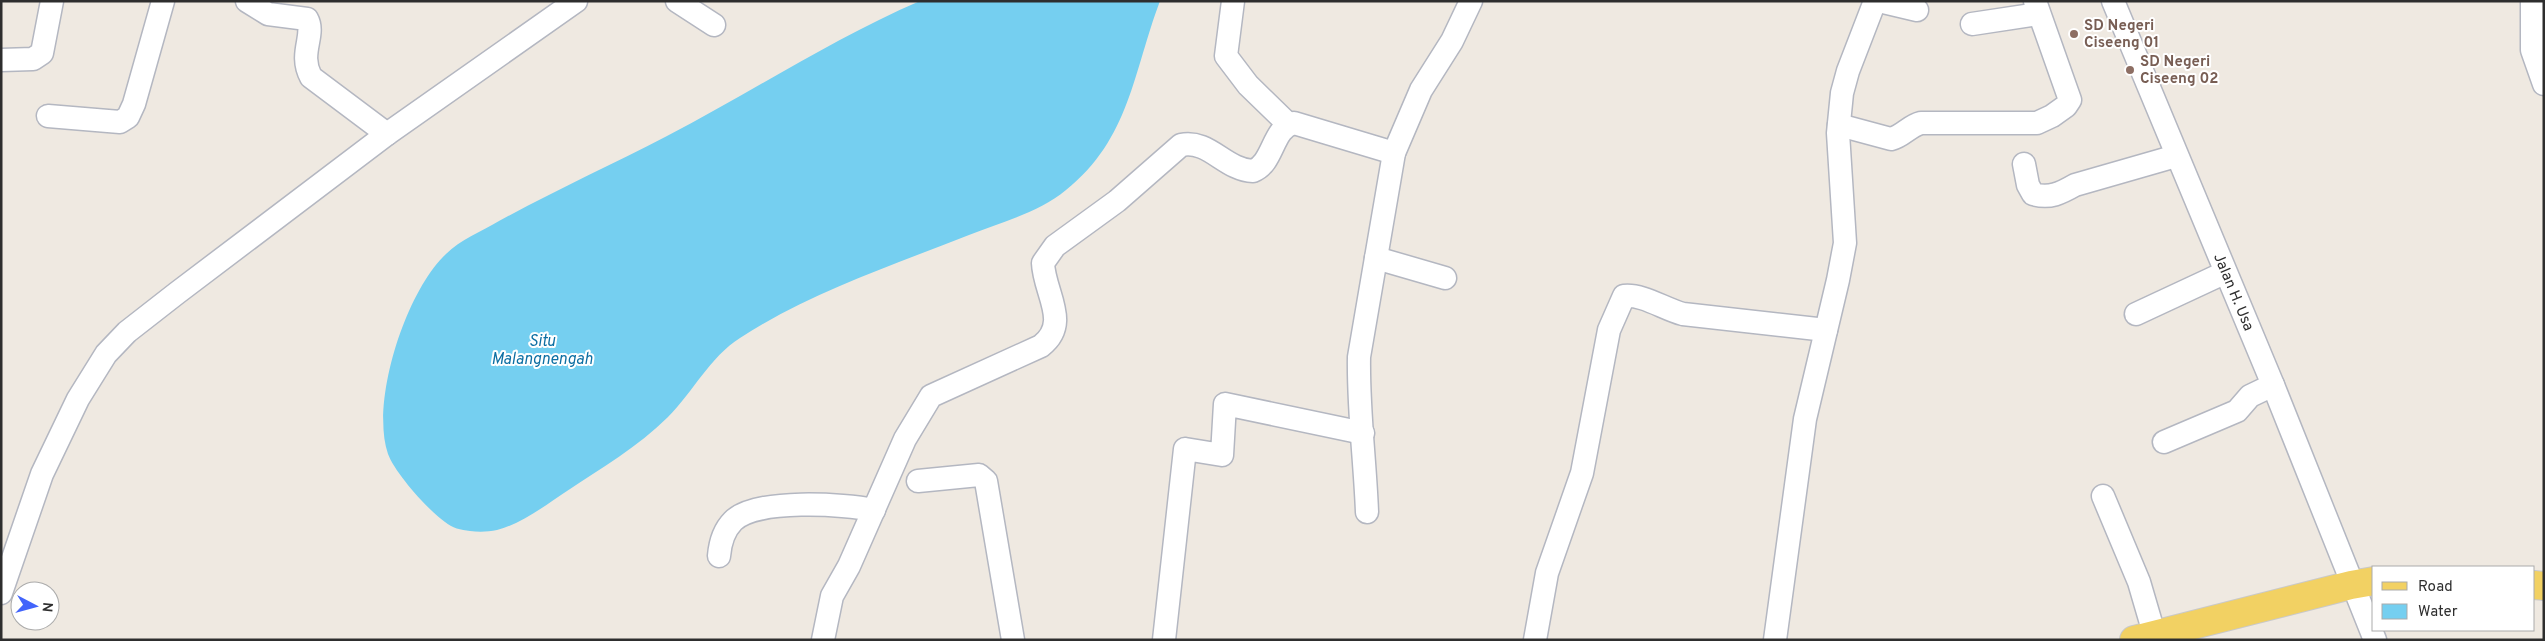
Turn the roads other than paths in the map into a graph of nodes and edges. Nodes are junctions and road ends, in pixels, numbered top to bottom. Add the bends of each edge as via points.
1 (52, 1) edge
2 (163, 1) edge
3 (247, 1) edge
4 (576, 1) edge
5 (677, 1) edge
6 (1234, 1) edge
7 (1471, 1) edge
8 (1877, 1) edge
9 (2113, 1) edge
10 (2532, 1) edge
11 (2037, 8) edge
12 (1917, 10) dead end
13 (1972, 24) dead end
14 (714, 25) dead end
15 (1, 60) edge
16 (2544, 84) edge
17 (48, 116) dead end
18 (1288, 124) junction
19 (1839, 125) junction
20 (387, 134) junction
21 (1394, 153) junction
22 (2176, 156) junction
23 (2024, 164) dead end
24 (1376, 258) junction
25 (2224, 272) junction
26 (1445, 278) dead end
27 (2136, 314) dead end
28 (1826, 330) junction
29 (2272, 385) junction
30 (1362, 433) junction
31 (2164, 442) dead end
32 (918, 481) dead end
33 (2103, 496) dead end
34 (874, 510) junction
35 (1367, 512) dead end
36 (719, 556) dead end
37 (2362, 583) edge
38 (1, 593) edge
39 (2372, 627) edge
40 (2148, 638) edge
41 (823, 640) edge
42 (1013, 640) edge
43 (1164, 640) edge
44 (1535, 640) edge
45 (1775, 640) edge

1 - 15 street via 42,53 33,59
2 - 17 street via 128,117 120,122
3 - 20 street via 268,14 307,18 310,28 305,64 311,78
4 - 20 street
5 - 14 street
6 - 18 street via 1226,56 1248,85
7 - 21 street via 1452,41 1422,90
8 - 12 street
8 - 19 street via 1848,71
9 - 22 street, Jalan H. Usa
10 - 16 street via 2532,50
11 - 13 street
11 - 19 street via 2070,100 2044,121 2020,124 1921,123 1891,139
18 - 21 street via 1294,123
18 - 34 street via 1263,164 1252,171 1235,167 1198,145 1181,145 1117,201 1055,246 1043,263 1055,315 1052,338 932,396 905,439
19 - 28 street via 1845,244
20 - 38 street via 170,298 127,332 106,354 83,391 42,474
21 - 24 street
22 - 23 street via 2044,197 2033,194
22 - 25 street, Jalan H. Usa
24 - 26 street
24 - 30 street via 1358,357
25 - 27 street
25 - 29 street, Jalan H. Usa
28 - 44 street via 1683,314 1636,295 1624,296 1609,330 1582,473 1547,573
28 - 45 street via 1805,420
29 - 31 street via 2250,396 2237,411
29 - 37 street, Jalan H. Usa
30 - 35 street
30 - 43 street via 1225,404 1222,455 1185,449
32 - 42 street via 979,475 986,481
33 - 40 street via 2139,582
34 - 36 street via 847,505 790,505 745,513 725,532
34 - 41 street via 850,566 832,596
37 - 39 street, Jalan H. Usa
37 - 40 main road

